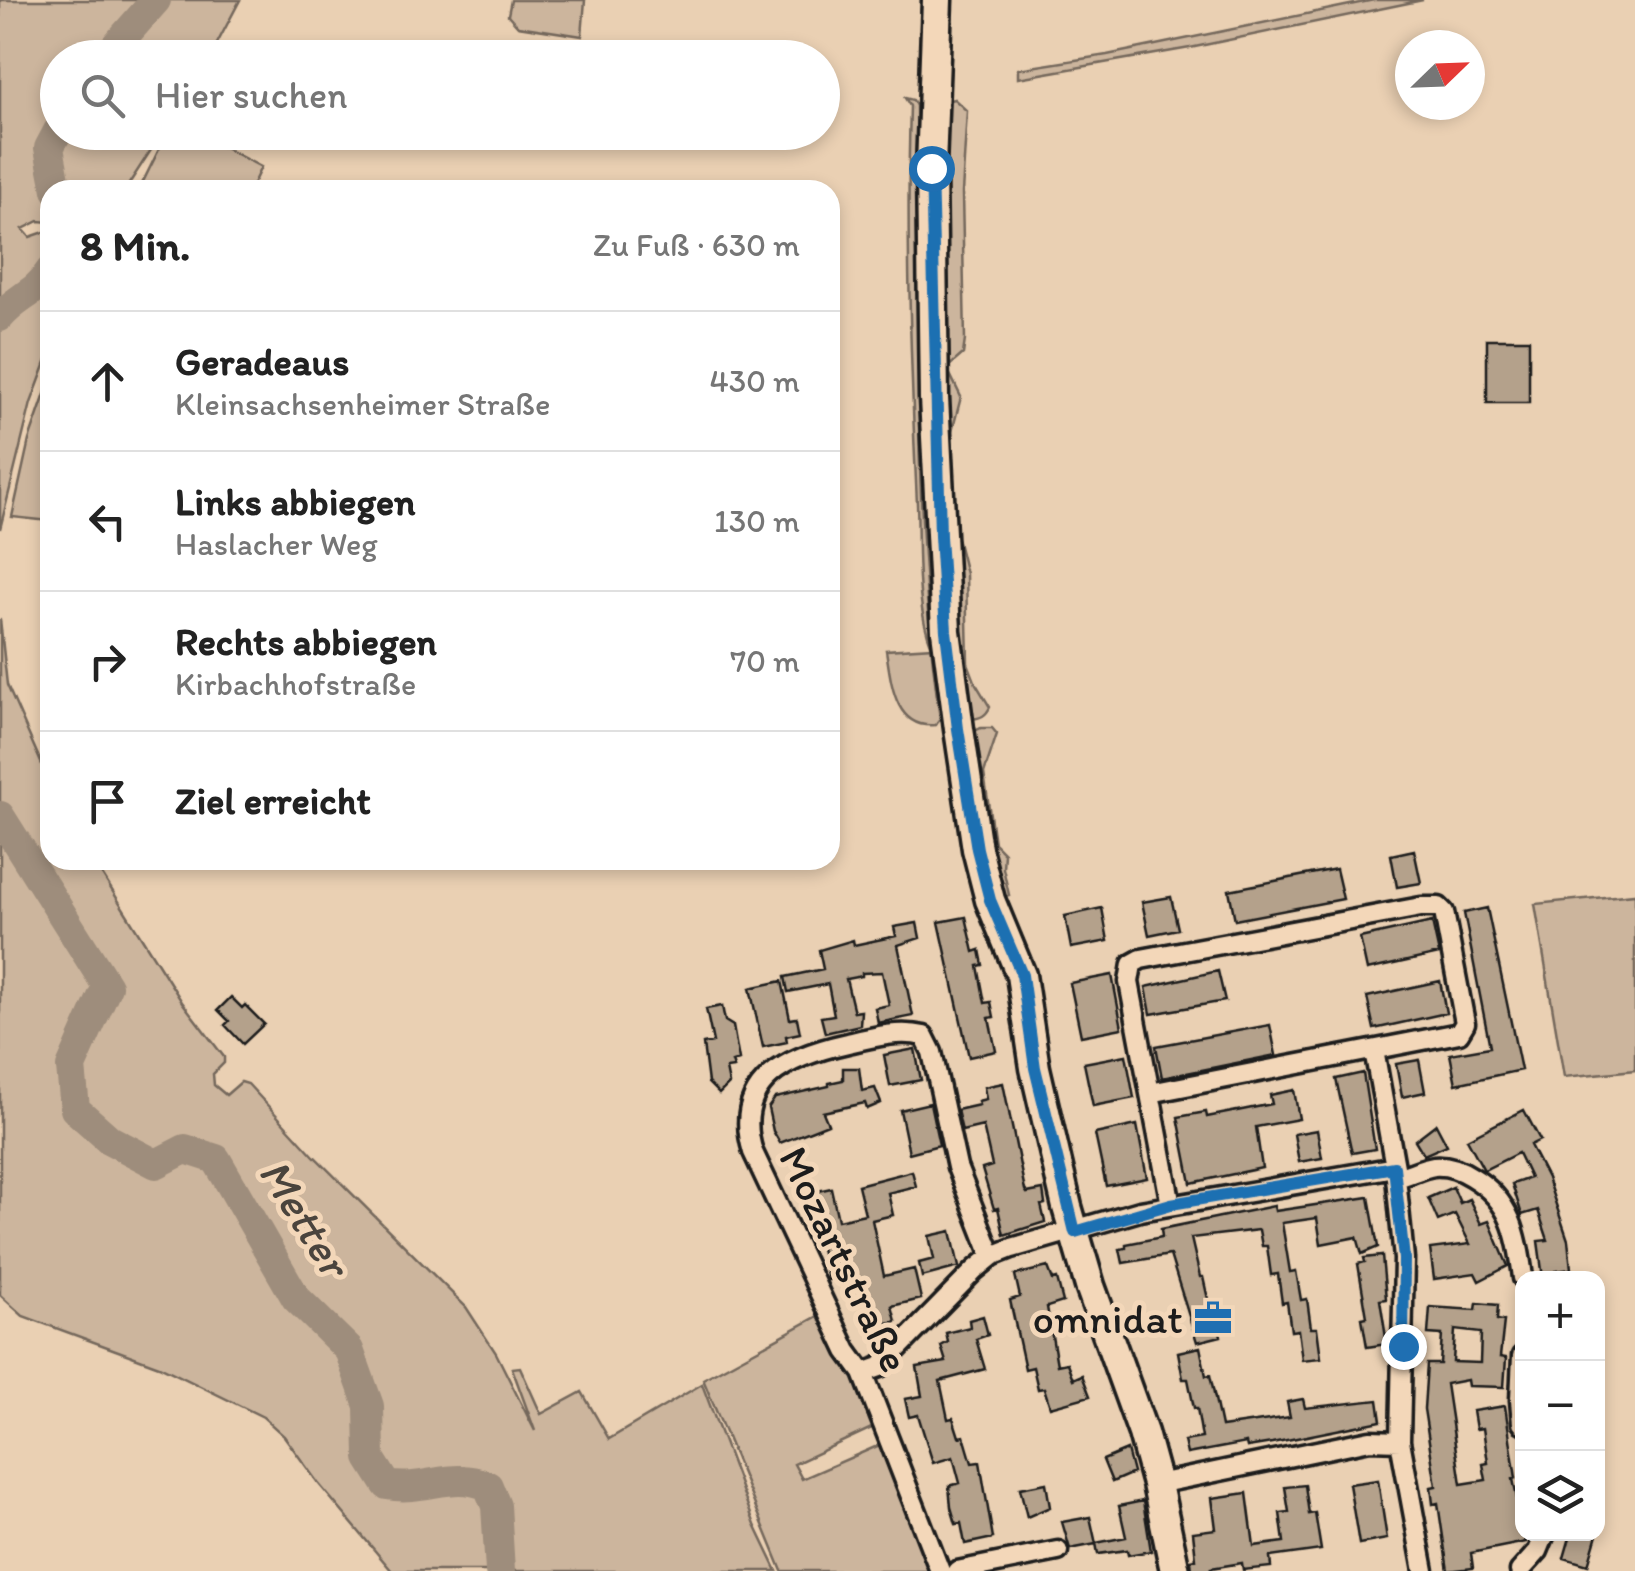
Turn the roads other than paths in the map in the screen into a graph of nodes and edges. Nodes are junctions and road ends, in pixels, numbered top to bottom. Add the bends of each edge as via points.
1 (937, 0) edge
2 (1374, 1050) junction
3 (1150, 1093) junction
4 (1395, 1173) junction
5 (1171, 1204) junction
6 (1075, 1232) junction
7 (992, 1256) junction
8 (1522, 1271) edge
9 (863, 1373) junction
10 (1400, 1440) junction
11 (1157, 1484) junction
12 (1542, 1541) edge
13 (1058, 1550) dead end
14 (940, 1571) edge
15 (958, 1571) edge
16 (1175, 1571) edge
17 (1424, 1571) edge
18 (1520, 1571) edge

1 - 6 main road via 933,322 946,631 977,849 1022,975 1035,1068
2 - 3 street
2 - 3 street via 1463,1030 1440,907 1137,961 1129,982
2 - 4 street
3 - 5 street
4 - 5 street
4 - 8 street via 1448,1167 1482,1183 1513,1222
4 - 10 street via 1404,1259
5 - 6 street
6 - 7 street
6 - 11 main road
7 - 9 street via 880,1367
7 - 9 street, Mozartstraße via 956,1168 924,1036 870,1038 798,1056 774,1071 755,1094 746,1130 792,1240
9 - 14 street, Mozartstraße
10 - 11 street via 1370,1440
10 - 17 street
11 - 16 main road
12 - 18 street
13 - 15 street

